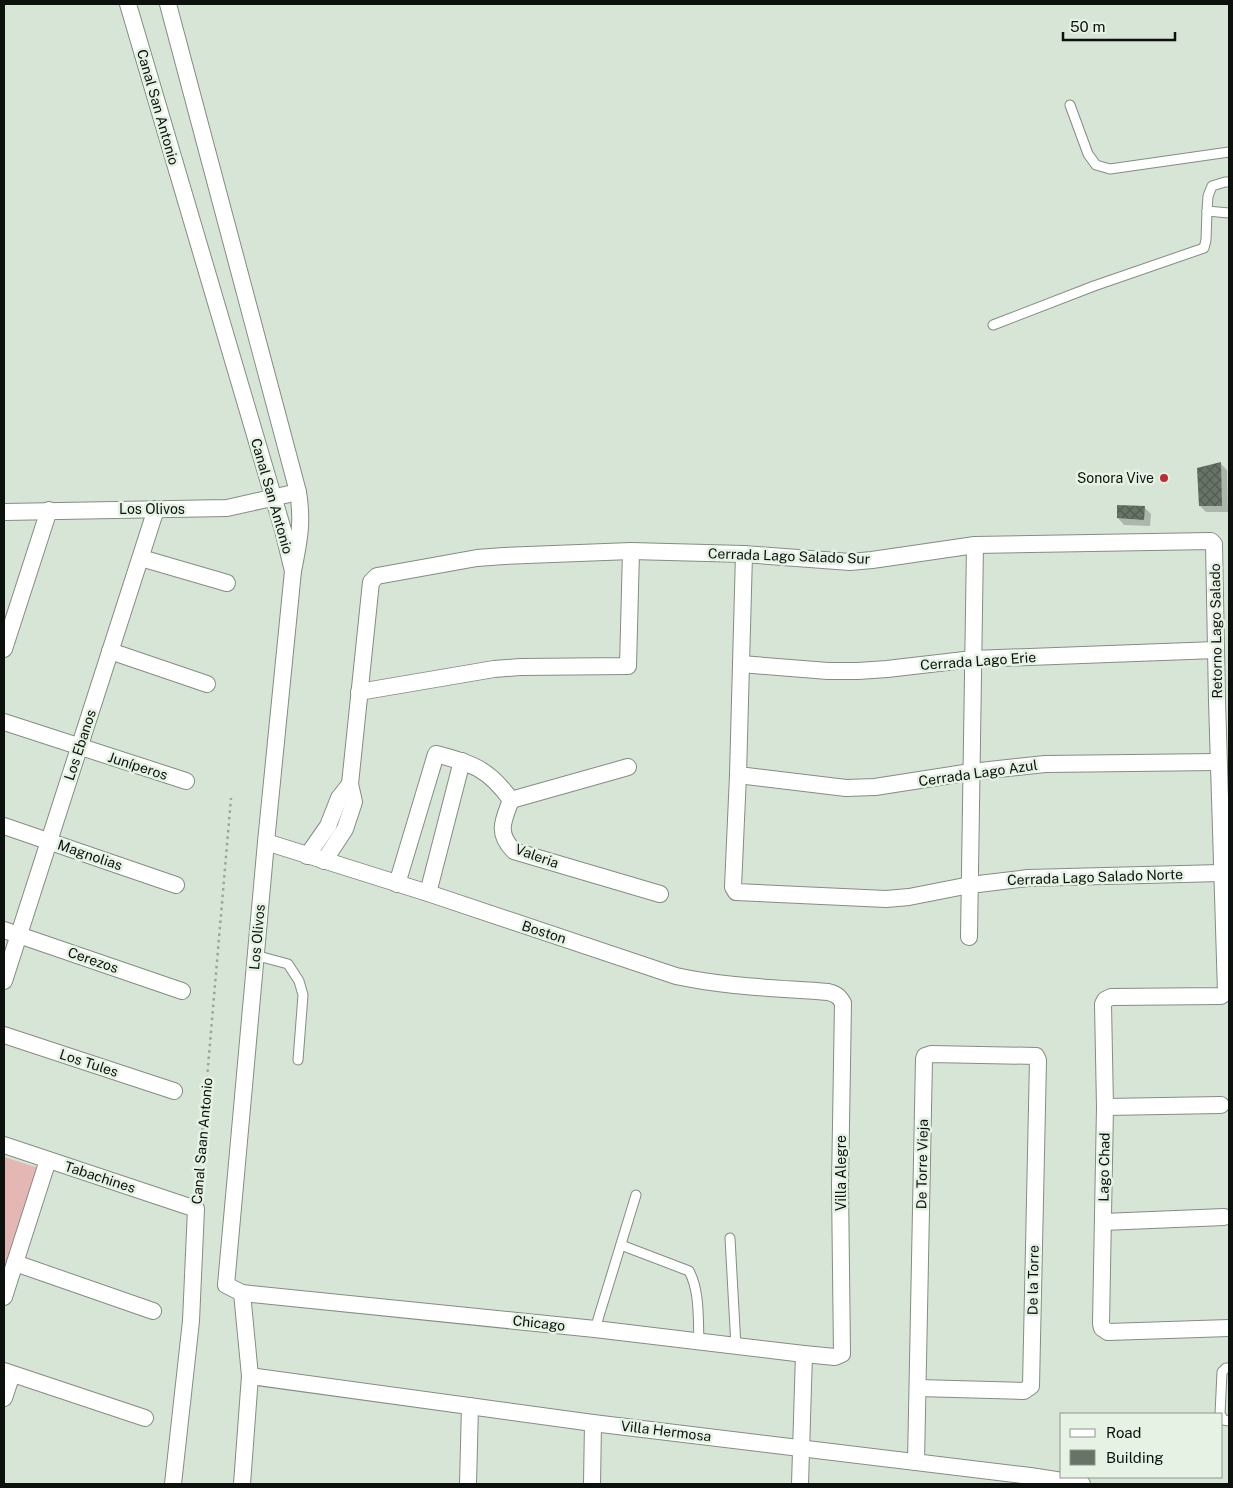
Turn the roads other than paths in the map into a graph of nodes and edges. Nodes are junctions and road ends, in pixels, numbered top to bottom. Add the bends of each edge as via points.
1 (128, 4) edge
2 (168, 4) edge
3 (1070, 105) dead end
4 (1229, 152) edge
5 (1229, 182) edge
6 (1207, 211) junction
7 (1229, 213) edge
8 (992, 325) dead end
9 (298, 492) junction
10 (272, 497) junction
11 (50, 510) junction
12 (156, 510) junction
13 (4, 512) edge
14 (1211, 541) joint
15 (975, 545) junction
16 (631, 551) junction
17 (744, 554) junction
18 (141, 558) junction
19 (293, 571) junction
20 (227, 582) dead end
21 (4, 649) edge
22 (1216, 650) junction
23 (110, 651) junction
24 (973, 659) junction
25 (741, 664) junction
26 (207, 684) dead end
27 (359, 692) junction
28 (4, 722) edge
29 (79, 747) junction
30 (462, 761) junction
31 (1218, 762) junction
32 (628, 767) dead end
33 (972, 772) junction
34 (738, 775) junction
35 (186, 781) dead end
36 (350, 784) junction
37 (511, 800) junction
38 (4, 826) edge
39 (49, 840) junction
40 (266, 842) junction
41 (307, 856) junction
42 (324, 862) junction
43 (1221, 873) junction
44 (397, 884) junction
45 (176, 885) dead end
46 (970, 885) junction
47 (428, 893) junction
48 (660, 894) dead end
49 (1226, 921) edge
50 (11, 933) edge
51 (969, 937) dead end
52 (1227, 949) edge
53 (256, 955) junction
54 (4, 981) edge
55 (182, 991) dead end
56 (828, 992) joint
57 (1226, 992) joint
58 (4, 1035) edge
59 (298, 1060) dead end
60 (1038, 1060) joint
61 (174, 1092) dead end
62 (1221, 1105) dead end
63 (1105, 1107) junction
64 (4, 1145) edge
65 (48, 1160) junction
66 (636, 1195) dead end
67 (196, 1209) joint
68 (1224, 1217) dead end
69 (1103, 1222) junction
70 (730, 1238) dead end
71 (620, 1245) junction
72 (15, 1263) junction
73 (242, 1293) junction
74 (4, 1297) edge
75 (153, 1311) dead end
76 (1229, 1328) edge
77 (595, 1329) junction
78 (699, 1342) junction
79 (736, 1347) junction
80 (804, 1354) junction
81 (835, 1357) joint
82 (1229, 1368) edge
83 (8, 1372) edge
84 (250, 1376) junction
85 (918, 1388) junction
86 (4, 1398) edge
87 (470, 1406) junction
88 (1221, 1413) edge
89 (145, 1418) dead end
90 (593, 1423) junction
91 (800, 1448) junction
92 (916, 1462) junction
93 (1030, 1480) edge
94 (173, 1484) edge
95 (242, 1484) edge
96 (468, 1484) edge
97 (592, 1484) edge
98 (800, 1484) edge
99 (1082, 1484) edge

1 - 10 street, Canal San Antonio
2 - 9 street, Canal San Antonio
3 - 4 lane via 1088,154 1096,166 1110,169
5 - 6 lane via 1212,186
6 - 7 lane
6 - 8 lane via 1204,248
9 - 10 street, Los Olivos
9 - 19 street, Canal San Antonio via 300,537
10 - 12 street, Los Olivos via 227,508
10 - 19 street, Canal San Antonio
11 - 12 street, Los Olivos
11 - 13 street, Los Olivos
11 - 21 street
12 - 18 street, Los Ebanos
14 - 15 street, Cerrada Lago Salado Sur
14 - 22 street, Retorno Lago Salado via 1214,544
15 - 17 street, Cerrada Lago Salado Sur via 850,562
15 - 24 street
16 - 17 street, Cerrada Lago Salado Sur
16 - 27 street, Cerrada Lago Salado Sur via 477,558 377,576 371,582
16 - 27 street via 628,666 494,669
17 - 25 street
18 - 20 street
18 - 23 street, Los Ebanos
19 - 40 street, Los Olivos
22 - 24 street, Cerrada Lago Erie
22 - 31 street, Retorno Lago Salado
23 - 26 street
23 - 29 street, Los Ebanos
24 - 25 street, Cerrada Lago Erie via 858,671
24 - 33 street
25 - 34 street
27 - 36 street
28 - 29 street, Juníperos
29 - 35 street, Juníperos
29 - 39 street, Los Ebanos
30 - 37 street via 484,771 499,783
30 - 44 street via 436,754
30 - 47 street
31 - 33 street, Cerrada Lago Azul via 1045,764
31 - 43 street, Retorno Lago Salado
32 - 37 street
33 - 34 street, Cerrada Lago Azul via 856,788
33 - 46 street
34 - 46 street, Cerrada Lago Salado Norte via 733,887 739,893 886,899
36 - 41 street via 339,798 328,826
36 - 42 street via 354,802 347,823
37 - 48 street, Valeria via 502,829 505,842 514,851
38 - 39 street, Magnolias
39 - 45 street, Magnolias
39 - 50 street, Los Ebanos
40 - 41 street, Boston
40 - 53 street, Los Olivos
41 - 42 street, Boston
42 - 44 street, Boston
43 - 46 street, Cerrada Lago Salado Norte via 1028,878
43 - 49 street, Retorno Lago Salado
44 - 47 street, Boston
46 - 51 street
47 - 56 street, Boston via 676,976
49 - 52 street, Retorno Lago Salado
50 - 54 street, Los Ebanos
50 - 55 street, Cerezos
52 - 57 street, Retorno Lago Salado
53 - 59 lane via 288,964 299,981 303,996
53 - 73 street, Los Olivos via 225,1282
56 - 81 street, Villa Alegre via 836,994 843,1003 840,1185 843,1352
57 - 63 street, Lago Chad via 1221,996 1112,997 1105,1000
58 - 61 street, Los Tules
60 - 85 street, De la Torre via 1031,1386 1024,1391
60 - 85 street, De Torre Vieja via 1034,1055 925,1056
62 - 63 street
63 - 69 street, Lago Chad
64 - 65 street, Tabachines
65 - 67 street, Tabachines
65 - 72 street
66 - 71 lane
67 - 94 street, Canal Saan Antonio via 191,1320
68 - 69 street
69 - 76 street, Lago Chad via 1101,1324 1104,1330
70 - 79 lane
71 - 77 lane
71 - 78 lane via 689,1271 696,1290
72 - 74 street
72 - 75 street
73 - 77 street, Chicago
73 - 84 street
77 - 78 street, Chicago
78 - 79 street, Chicago
79 - 80 street, Chicago
80 - 81 street, Chicago
80 - 91 street
82 - 88 lane via 1222,1372
83 - 86 street
83 - 89 street
84 - 87 street, Villa Hermosa
84 - 95 street
85 - 92 street
87 - 90 street, Villa Hermosa
87 - 96 street
90 - 91 street, Villa Hermosa
90 - 97 street
91 - 92 street, Villa Hermosa
91 - 98 street
92 - 93 street, Villa Hermosa
93 - 99 street, Villa Hermosa

